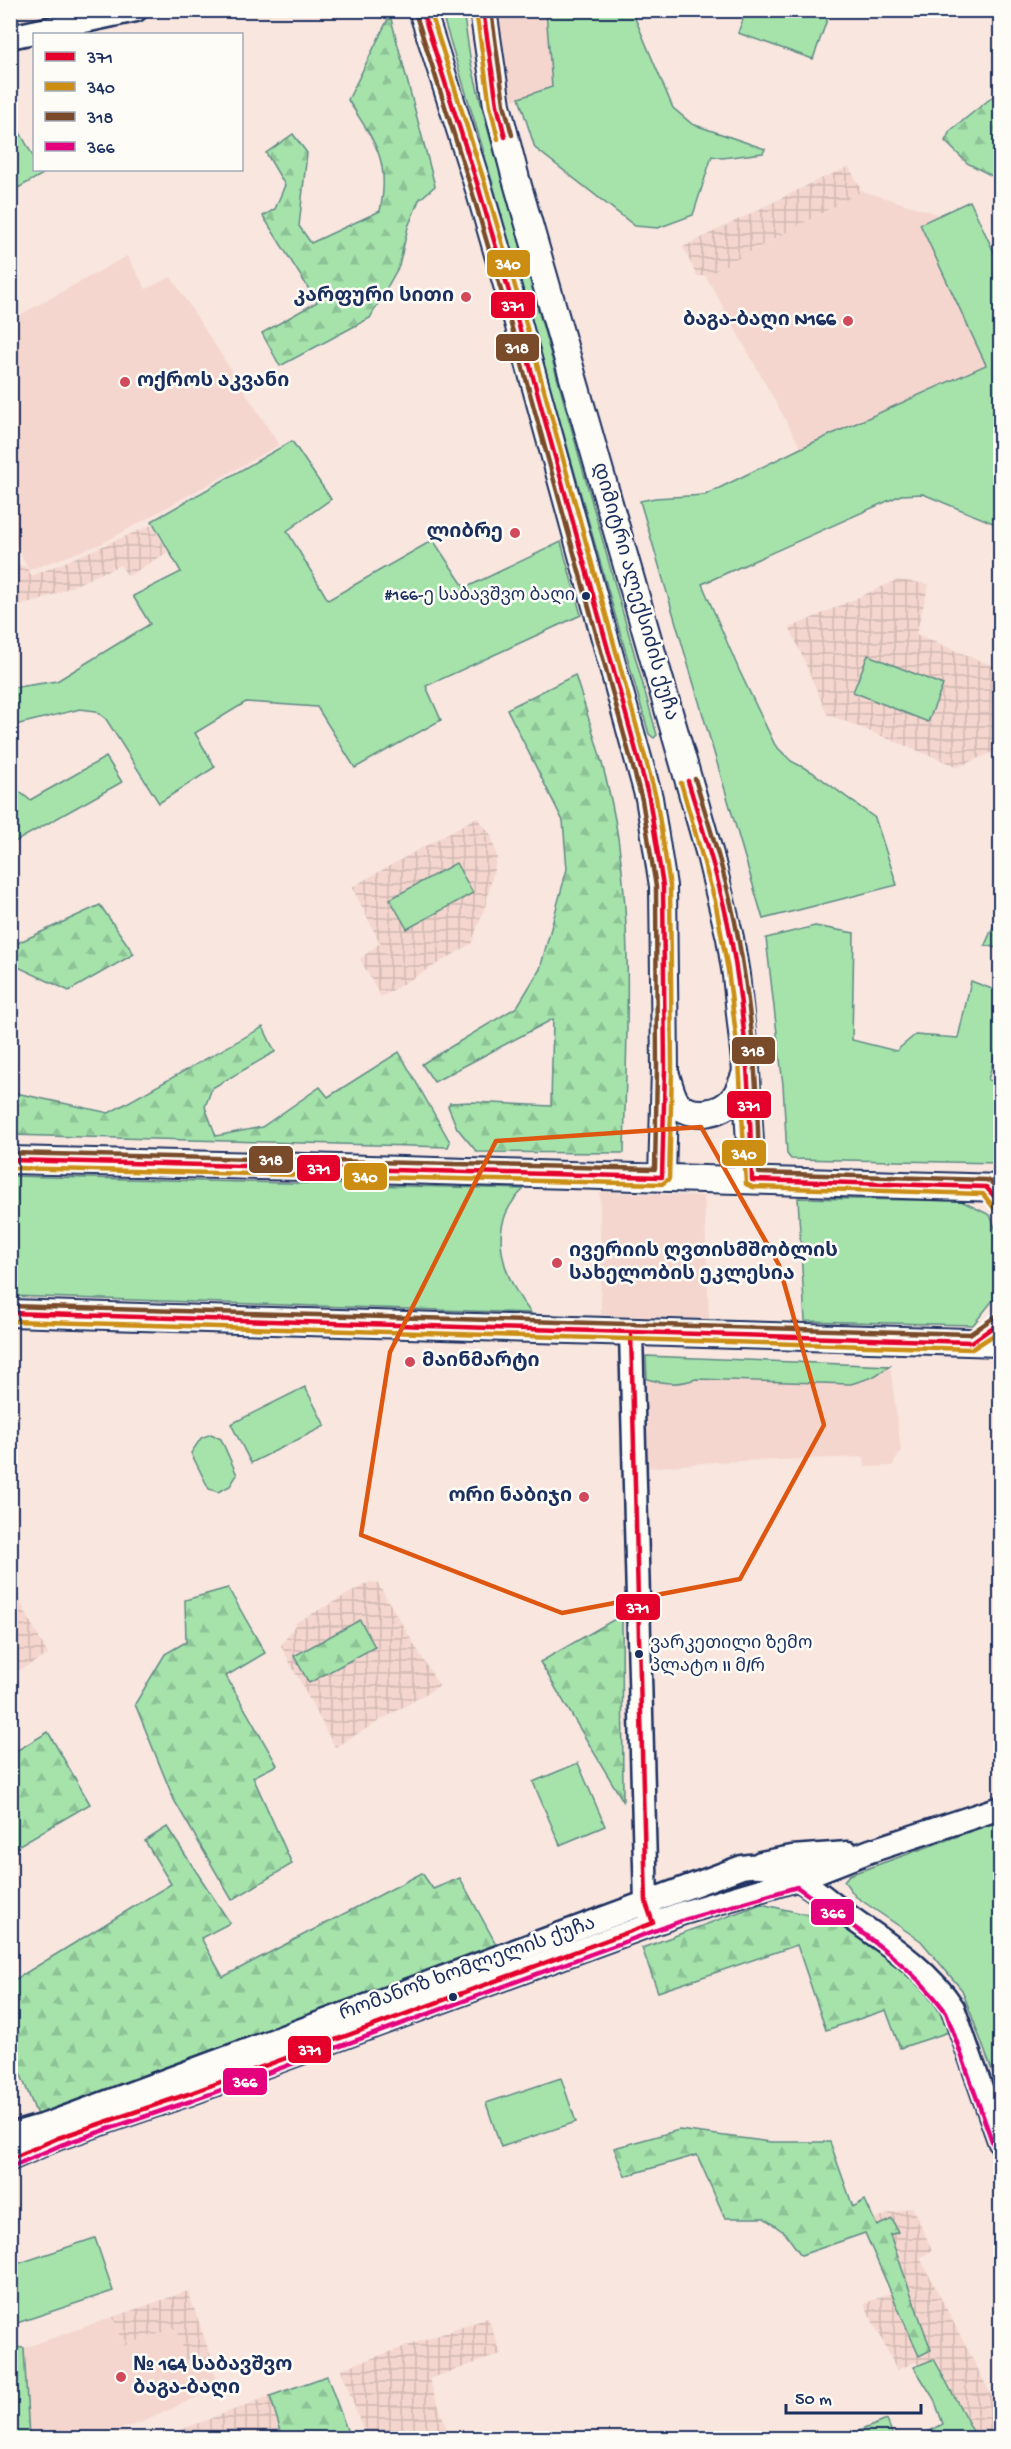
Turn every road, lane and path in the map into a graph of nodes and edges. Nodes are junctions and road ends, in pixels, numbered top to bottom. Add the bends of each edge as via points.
1 (136, 10) edge
2 (422, 10) edge
3 (483, 10) edge
4 (10, 36) edge
5 (671, 719) junction
6 (630, 730) junction
7 (685, 768) junction
8 (646, 784) junction
9 (664, 1069) junction
10 (746, 1071) junction
11 (10, 1161) edge
12 (662, 1177) junction
13 (752, 1180) junction
14 (996, 1193) edge
15 (10, 1312) edge
16 (1000, 1322) edge
17 (631, 1333) junction
18 (972, 1342) junction
19 (1000, 1343) edge
20 (1000, 1808) edge
21 (870, 1851) junction
22 (820, 1854) junction
23 (755, 1865) junction
24 (798, 1879) junction
25 (649, 1913) junction
26 (10, 2135) edge
27 (1000, 2142) edge
28 (10, 2158) edge

1 - 4 street
2 - 6 main road, დიმიტრი ალექსიძის ქუჩა via 517,319
3 - 5 main road, დიმიტრი ალექსიძის ქუჩა via 497,105 513,170
5 - 6 main road via 669,737 656,748 648,747
5 - 7 main road, დიმიტრი ალექსიძის ქუჩა
6 - 8 main road, დიმიტრი ალექსიძის ქუჩა
7 - 8 main road via 669,762 657,764
7 - 10 main road, დიმიტრი ალექსიძის ქუჩა via 730,938
8 - 9 main road, დიმიტრი ალექსიძის ქუჩა via 663,886
9 - 10 main road via 676,1101 685,1109 704,1113 733,1100
9 - 12 main road, დიმიტრი ალექსიძის ქუჩა
10 - 13 main road, დიმიტრი ალექსიძის ქუჩა
11 - 12 main road
12 - 13 main road
13 - 14 main road
15 - 17 main road
16 - 18 main road
17 - 18 main road
17 - 25 street
18 - 19 main road
20 - 21 street, რომანოზ ხომლელის ქუჩა
21 - 22 street, რომანოზ ხომლელის ქუჩა
21 - 24 street, რომანოზ ხომლელის ქუჩა
22 - 23 street, რომანოზ ხომლელის ქუჩა
22 - 24 street
23 - 24 street, რომანოზ ხომლელის ქუჩა
23 - 25 street, რომანოზ ხომლელის ქუჩა via 742,1867
24 - 25 street, რომანოზ ხომლელის ქუჩა via 682,1913
24 - 27 street via 901,1954 943,1993 953,2008
25 - 26 street, რომანოზ ხომლელის ქუჩა
25 - 28 street, რომანოზ ხომლელის ქუჩა via 188,2094

